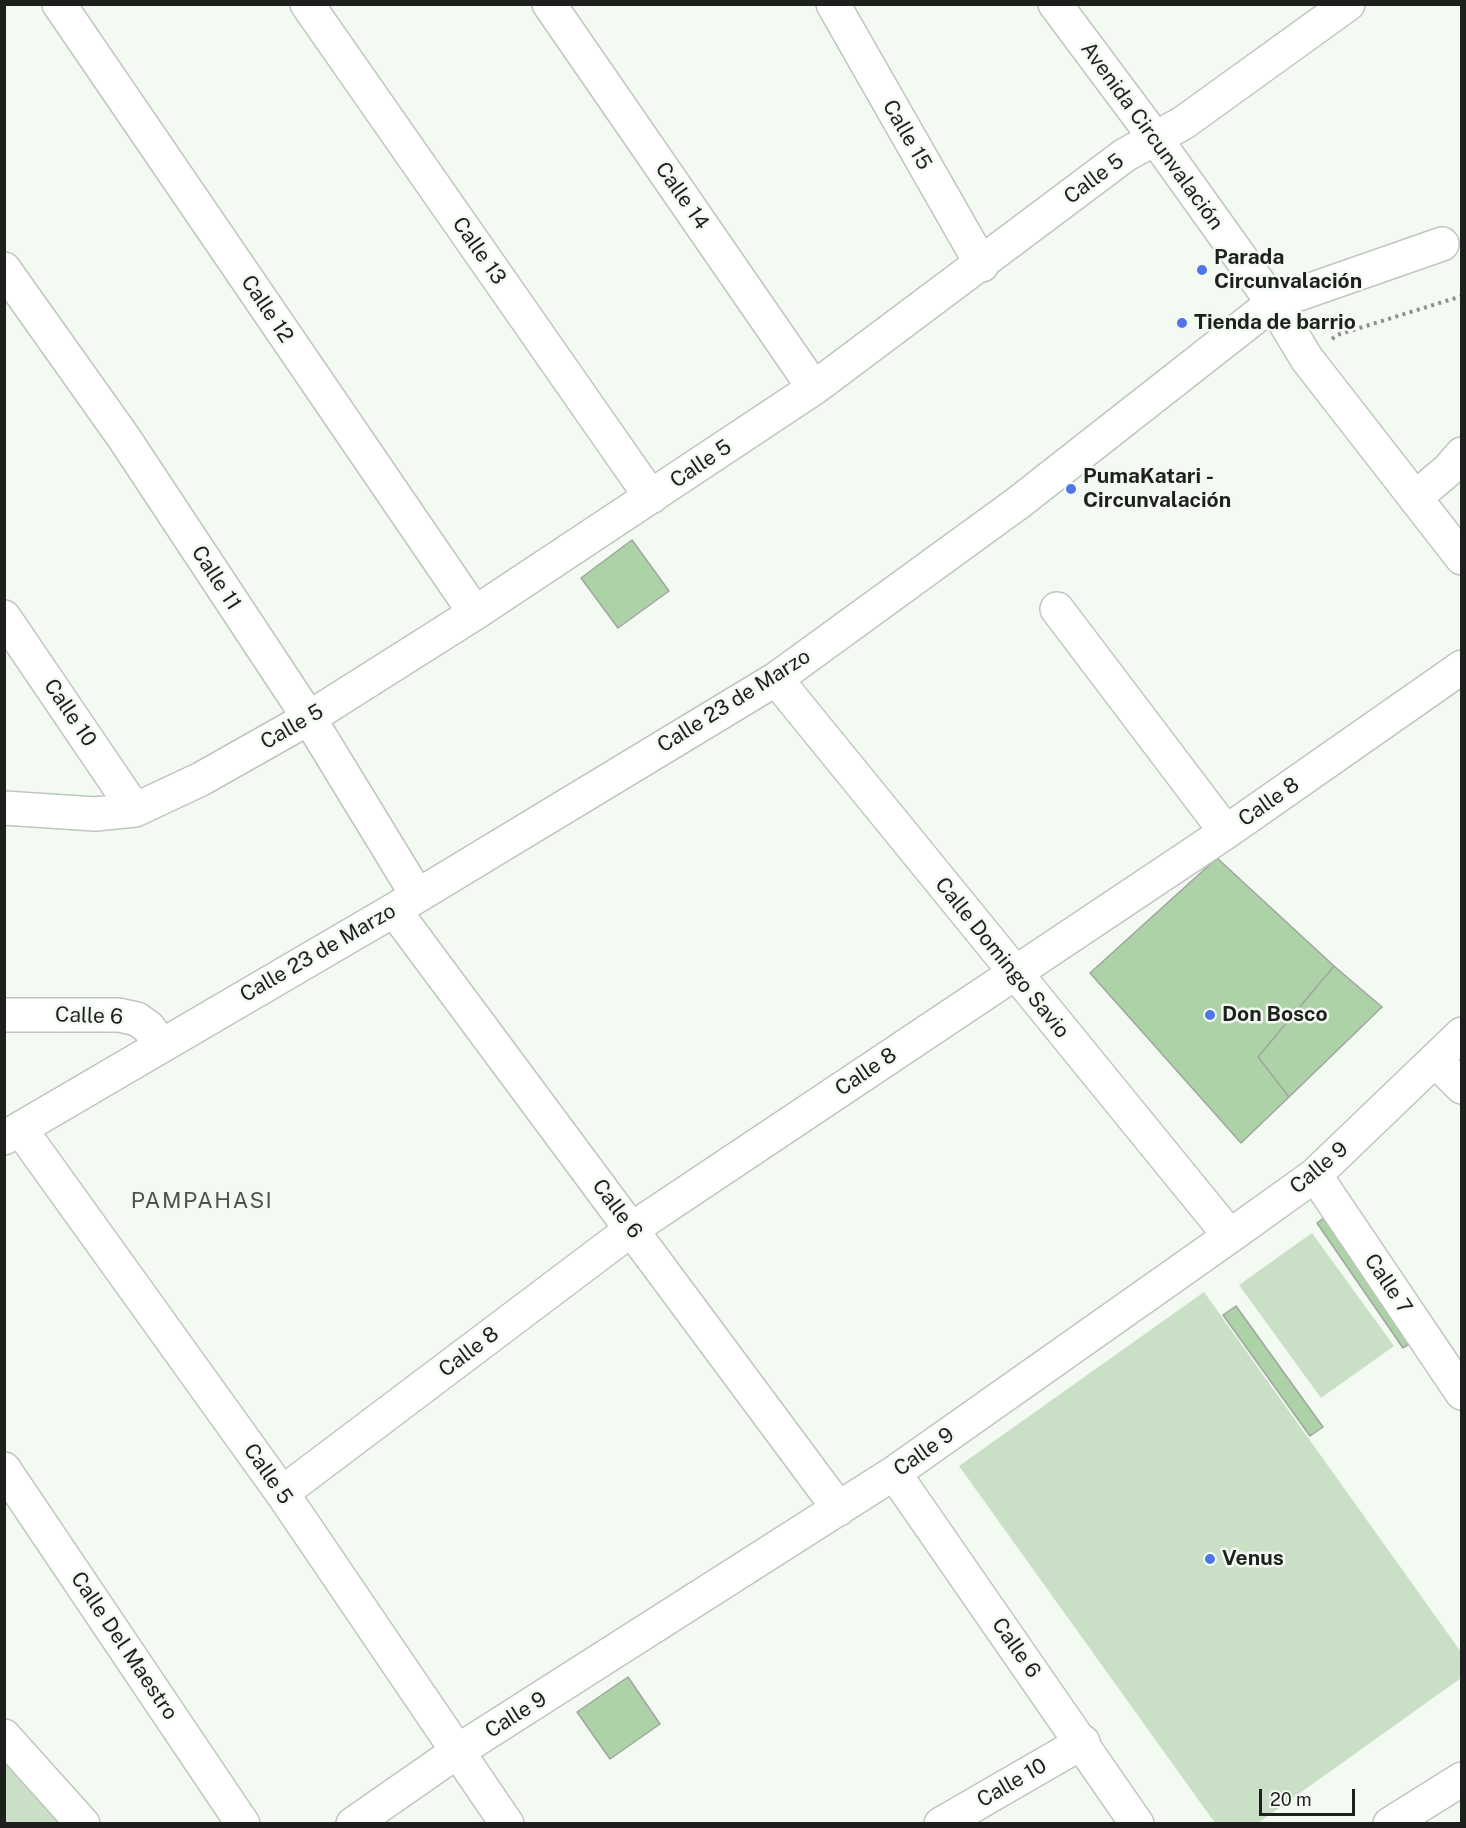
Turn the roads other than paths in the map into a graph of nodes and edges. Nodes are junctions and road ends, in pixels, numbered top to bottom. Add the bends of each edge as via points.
1 (59, 4) edge
2 (307, 4) edge
3 (549, 4) edge
4 (833, 4) edge
5 (1055, 4) edge
6 (1334, 8) edge
7 (1155, 138) junction
8 (1442, 244) dead end
9 (982, 265) junction
10 (4, 269) edge
11 (1273, 303) junction
12 (814, 388) junction
13 (1461, 454) edge
14 (651, 498) junction
15 (1414, 498) junction
16 (1461, 558) edge
17 (1057, 609) dead end
18 (476, 613) junction
19 (4, 616) edge
20 (1461, 668) edge
21 (776, 679) junction
22 (309, 718) junction
23 (4, 808) edge
24 (135, 810) junction
25 (1226, 832) junction
26 (406, 902) junction
27 (1014, 974) junction
28 (4, 1015) edge
29 (1461, 1034) edge
30 (162, 1045) junction
31 (1435, 1060) junction
32 (1461, 1087) edge
33 (13, 1134) edge
34 (1315, 1175) junction
35 (632, 1229) junction
36 (1230, 1236) junction
37 (1461, 1394) edge
38 (4, 1469) edge
39 (894, 1473) junction
40 (282, 1493) junction
41 (840, 1509) junction
42 (4, 1736) edge
43 (1083, 1742) junction
44 (458, 1752) junction
45 (1461, 1779) edge
46 (83, 1824) edge
47 (243, 1824) edge
48 (353, 1824) edge
49 (507, 1824) edge
50 (940, 1824) edge
51 (1137, 1824) edge
52 (1390, 1824) edge

1 - 18 street, Calle 12
2 - 14 street, Calle 13
3 - 12 street, Calle 14
4 - 9 street, Calle 15
5 - 7 street, Avenida Circunvalación
6 - 7 street, Calle 5 via 1183,123
7 - 9 street, Calle 5 via 1125,155
7 - 11 street, Avenida Circunvalación
8 - 11 street, Calle 23 de Marzo
9 - 12 street, Calle 5
10 - 22 street, Calle 11 via 124,438
11 - 15 street, Avenida Circunvalación via 1307,359
11 - 21 street, Calle 23 de Marzo via 1018,503
12 - 14 street, Calle 5
13 - 15 street
14 - 18 street, Calle 5
15 - 16 street, Avenida Circunvalación
17 - 25 street
18 - 22 street, Calle 5
19 - 24 street, Calle 10
20 - 25 street, Calle 8
21 - 26 street, Calle 23 de Marzo
21 - 27 street, Calle Domingo Savio
22 - 24 street, Calle 5 via 201,779
22 - 26 street, Calle 11
23 - 24 street, Calle 5 via 95,814
25 - 27 street, Calle 8
26 - 30 street, Calle 23 de Marzo
26 - 35 street, Calle 6
27 - 35 street, Calle 8
27 - 36 street, Calle Domingo Savio
28 - 30 street, Calle 6 via 119,1015 137,1019
29 - 31 street, Calle 9
30 - 33 street, Calle 23 de Marzo
31 - 32 street
31 - 34 street, Calle 9
33 - 40 street, Calle 5
34 - 36 street, Calle 9
34 - 37 street, Calle 7
35 - 40 street, Calle 8
35 - 41 street, Calle 6
36 - 39 street, Calle 9
38 - 47 street, Calle Del Maestro
39 - 41 street, Calle 9
39 - 43 street, Calle 6
40 - 44 street, Calle 5
41 - 44 street, Calle 9
42 - 46 street
43 - 50 street, Calle 10
43 - 51 street, Calle 6
44 - 48 street, Calle 9
44 - 49 street, Calle 5
45 - 52 street

